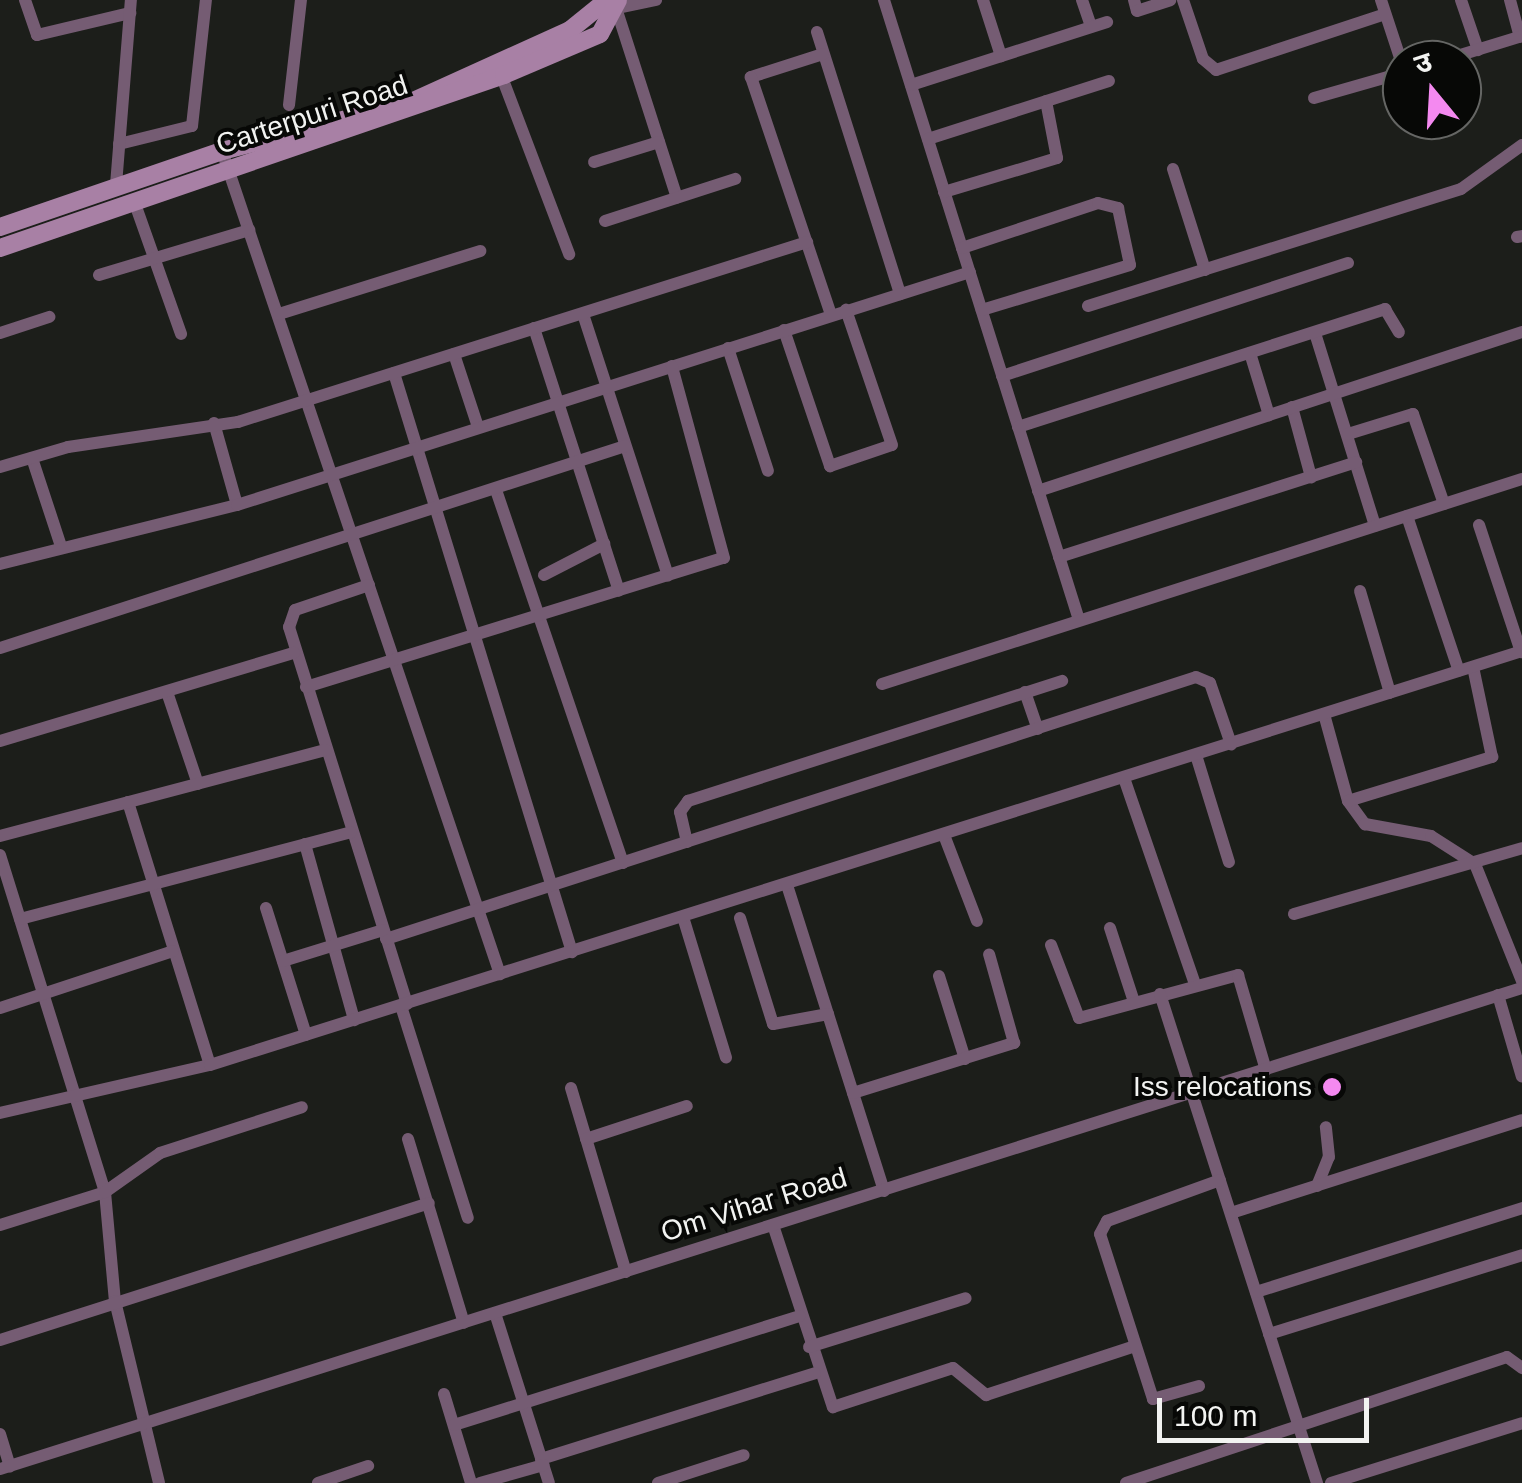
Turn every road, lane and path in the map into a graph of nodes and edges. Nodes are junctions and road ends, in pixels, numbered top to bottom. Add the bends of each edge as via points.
1 (25, 0) edge
2 (206, 0) edge
3 (301, 0) edge
4 (656, 0) edge
5 (884, 0) edge
6 (983, 0) edge
7 (1082, 0) edge
8 (1134, 0) edge
9 (1170, 0) edge
10 (1184, 0) edge
11 (1381, 0) edge
12 (1461, 0) edge
13 (1510, 0) edge
14 (612, 5) edge
15 (131, 6) edge
16 (1386, 14) junction
17 (1106, 22) dead end
18 (1091, 26) junction
19 (817, 32) dead end
20 (1521, 36) edge
21 (1394, 40) edge
22 (1475, 40) edge
23 (1482, 49) edge
24 (823, 54) junction
25 (1002, 56) junction
26 (497, 70) junction
27 (1382, 79) edge
28 (1109, 81) dead end
29 (911, 84) junction
30 (1314, 98) dead end
31 (1046, 102) junction
32 (289, 105) dead end
33 (928, 139) junction
34 (659, 142) junction
35 (120, 144) junction
36 (1522, 145) edge
37 (222, 151) junction
38 (594, 162) dead end
39 (1173, 169) dead end
40 (230, 170) junction
41 (735, 179) dead end
42 (116, 185) junction
43 (944, 192) junction
44 (677, 198) junction
45 (134, 201) junction
46 (605, 221) dead end
47 (0, 227) edge
48 (249, 230) junction
49 (806, 242) junction
50 (0, 248) edge
51 (962, 248) junction
52 (480, 251) dead end
53 (569, 254) dead end
54 (155, 260) junction
55 (1348, 263) dead end
56 (1205, 270) junction
57 (970, 272) junction
58 (99, 275) dead end
59 (900, 294) junction
60 (1088, 306) dead end
61 (846, 310) junction
62 (982, 310) junction
63 (279, 314) junction
64 (584, 314) junction
65 (831, 314) junction
66 (49, 318) dead end
67 (534, 328) junction
68 (784, 330) junction
69 (1315, 332) junction
70 (1398, 332) dead end
71 (1522, 332) edge
72 (0, 333) edge
73 (182, 334) dead end
74 (728, 348) junction
75 (1250, 353) junction
76 (454, 354) junction
77 (672, 366) junction
78 (394, 372) junction
79 (1002, 376) junction
80 (606, 387) junction
81 (1336, 393) junction
82 (307, 400) junction
83 (558, 402) junction
84 (1292, 408) junction
85 (1269, 415) junction
86 (214, 423) junction
87 (478, 427) junction
88 (1018, 427) junction
89 (1348, 434) junction
90 (418, 446) junction
91 (626, 446) junction
92 (32, 458) junction
93 (577, 462) junction
94 (1356, 462) junction
95 (0, 467) edge
96 (768, 472) dead end
97 (332, 474) junction
98 (1311, 476) junction
99 (1522, 479) edge
100 (496, 490) junction
101 (1038, 491) junction
102 (1444, 504) junction
103 (237, 505) junction
104 (437, 508) junction
105 (1407, 516) junction
106 (1479, 525) dead end
107 (1374, 526) junction
108 (353, 536) junction
109 (604, 544) junction
110 (61, 546) junction
111 (1059, 557) junction
112 (0, 564) edge
113 (544, 575) dead end
114 (668, 576) junction
115 (368, 585) junction
116 (619, 591) junction
117 (1360, 591) dead end
118 (536, 616) junction
119 (1079, 620) junction
120 (475, 634) junction
121 (0, 648) edge
122 (1522, 652) edge
123 (294, 653) junction
124 (395, 657) junction
125 (1466, 669) junction
126 (1062, 680) dead end
127 (882, 684) dead end
128 (306, 688) junction
129 (168, 692) junction
130 (1025, 692) junction
131 (1390, 693) junction
132 (1324, 714) junction
133 (1038, 729) junction
134 (0, 740) edge
135 (1231, 744) junction
136 (326, 750) junction
137 (1196, 755) junction
138 (1124, 778) junction
139 (198, 784) junction
140 (1348, 801) junction
141 (128, 802) junction
142 (351, 832) junction
143 (944, 835) junction
144 (0, 836) edge
145 (688, 842) junction
146 (305, 844) junction
147 (1522, 848) edge
148 (0, 855) edge
149 (1229, 862) dead end
150 (623, 863) junction
151 (1474, 864) junction
152 (151, 884) junction
153 (787, 885) junction
154 (553, 886) junction
155 (6, 892) edge
156 (266, 908) dead end
157 (477, 910) junction
158 (1294, 914) dead end
159 (683, 917) junction
160 (740, 918) dead end
161 (20, 919) junction
162 (977, 921) dead end
163 (1110, 928) dead end
164 (384, 935) junction
165 (1051, 944) dead end
166 (334, 946) junction
167 (173, 951) junction
168 (572, 952) junction
169 (989, 954) dead end
170 (283, 961) junction
171 (500, 974) junction
172 (939, 976) dead end
173 (1194, 982) junction
174 (1522, 985) edge
175 (43, 994) junction
176 (1160, 994) junction
177 (1498, 995) junction
178 (1134, 1002) junction
179 (404, 1004) junction
180 (0, 1008) edge
181 (828, 1014) junction
182 (354, 1020) junction
183 (306, 1035) junction
184 (726, 1058) dead end
185 (965, 1059) junction
186 (210, 1065) junction
187 (1266, 1070) junction
188 (1522, 1077) edge
189 (570, 1088) dead end
190 (70, 1093) junction
191 (853, 1093) junction
192 (1192, 1096) junction
193 (687, 1106) dead end
194 (302, 1107) dead end
195 (0, 1113) edge
196 (1522, 1120) edge
197 (1326, 1126) dead end
198 (408, 1139) dead end
199 (586, 1139) junction
200 (1220, 1180) junction
201 (1317, 1186) junction
202 (884, 1190) junction
203 (105, 1192) junction
204 (429, 1203) junction
205 (1522, 1208) edge
206 (1230, 1214) junction
207 (468, 1218) dead end
208 (0, 1225) edge
209 (772, 1225) junction
210 (1522, 1255) edge
211 (626, 1272) junction
212 (1256, 1292) junction
213 (966, 1298) dead end
214 (115, 1301) junction
215 (495, 1313) junction
216 (799, 1316) junction
217 (464, 1322) junction
218 (1269, 1334) junction
219 (0, 1340) edge
220 (1136, 1346) junction
221 (808, 1347) junction
222 (1522, 1368) edge
223 (816, 1373) junction
224 (1199, 1386) dead end
225 (444, 1394) dead end
226 (523, 1403) junction
227 (1522, 1422) edge
228 (143, 1423) junction
229 (454, 1425) junction
230 (1299, 1428) junction
231 (0, 1434) edge
232 (744, 1454) dead end
233 (542, 1462) junction
234 (368, 1466) dead end
235 (5, 1468) edge
236 (159, 1483) edge
237 (318, 1483) edge
238 (471, 1483) edge
239 (480, 1483) edge
240 (549, 1483) edge
241 (658, 1483) edge
242 (1126, 1483) edge
243 (1317, 1483) edge
244 (1331, 1483) edge

1 - 15 street via 38,35
2 - 35 street via 192,126
3 - 32 street
4 - 14 street
5 - 29 street
6 - 25 street
7 - 18 street
8 - 9 street via 1137,11
10 - 16 street via 1203,59 1216,70
11 - 16 street
12 - 22 street
13 - 20 street
14 - 26 main road, Carterpuri Road
14 - 34 street
15 - 35 street
16 - 21 street
17 - 18 street
18 - 25 street
19 - 24 street
20 - 23 street
24 - 49 street via 751,77
24 - 59 street
25 - 29 street
26 - 37 main road, Carterpuri Road via 409,103
26 - 40 main road, Carterpuri Road
26 - 53 street
27 - 30 street
28 - 31 street
29 - 33 street
31 - 33 street
31 - 43 street via 1057,158
33 - 43 street
34 - 38 street
34 - 44 street
35 - 42 street
36 - 56 street via 1475,184
37 - 40 street
37 - 42 main road, Carterpuri Road
39 - 56 street
40 - 45 main road, Carterpuri Road
40 - 48 street
41 - 44 street
42 - 47 main road, Carterpuri Road
43 - 51 street
44 - 46 street
45 - 50 main road, Carterpuri Road
45 - 54 street
48 - 54 street
48 - 63 street
49 - 64 street
49 - 65 street
51 - 57 street
51 - 62 street via 1108,200 1118,208 1130,265
52 - 63 street
54 - 58 street
54 - 73 street
55 - 79 street
56 - 60 street
57 - 59 street
57 - 62 street
59 - 61 street
61 - 65 street
61 - 68 street via 892,445 830,466
62 - 79 street
63 - 82 street
64 - 67 street
64 - 80 street
65 - 68 street
66 - 72 street
67 - 76 street
67 - 83 street
68 - 74 street
69 - 70 street via 1387,308
69 - 75 street
69 - 81 street
71 - 81 street
74 - 77 street
74 - 96 street
75 - 85 street
75 - 88 street
76 - 78 street
76 - 87 street
77 - 80 street
77 - 114 street via 729,552
78 - 82 street
78 - 90 street
79 - 88 street
80 - 83 street
80 - 91 street
81 - 84 street
81 - 89 street
82 - 86 street
82 - 97 street
83 - 87 street
83 - 93 street
84 - 85 street
84 - 98 street
85 - 101 street
86 - 92 street
86 - 103 street
87 - 90 street
88 - 101 street
89 - 94 street
89 - 102 street via 1413,414
90 - 97 street
90 - 104 street
91 - 93 street
91 - 114 street
92 - 95 street
92 - 110 street
93 - 100 street
93 - 109 street
94 - 98 street
94 - 107 street
97 - 103 street
97 - 108 street
98 - 111 street
99 - 102 street
100 - 104 street
100 - 118 street
101 - 111 street
102 - 105 street
103 - 110 street
104 - 108 street
104 - 120 street
105 - 107 street
105 - 125 street
106 - 122 street
107 - 119 street
108 - 115 street
108 - 121 street
109 - 113 street
109 - 116 street
110 - 112 street
111 - 119 street
114 - 116 street
115 - 123 street via 295,610
115 - 124 street
116 - 118 street
117 - 131 street
118 - 120 street
118 - 150 street
119 - 127 street
120 - 124 street
120 - 154 street
122 - 125 street
123 - 128 street
123 - 129 street
124 - 128 street
124 - 157 street
125 - 131 street
125 - 140 street via 1492,758
126 - 130 street
128 - 136 street
129 - 134 street
129 - 139 street
130 - 133 street
130 - 145 street via 688,801 680,812
131 - 132 street
132 - 135 street
132 - 140 street
133 - 135 street via 1202,677
133 - 145 street
135 - 137 street
136 - 139 street
136 - 142 street
137 - 138 street
137 - 149 street
138 - 143 street
138 - 173 street
139 - 141 street
140 - 151 street via 1365,824 1431,836
141 - 144 street
141 - 152 street
142 - 146 street
142 - 164 street
143 - 153 street
143 - 162 street
145 - 150 street
146 - 152 street
146 - 166 street
147 - 151 street
148 - 155 street
150 - 154 street
151 - 158 street
151 - 174 street, Om Vihar Road
152 - 161 street
152 - 167 street
153 - 159 street
153 - 181 street
154 - 157 street
154 - 168 street
155 - 161 street
156 - 170 street
157 - 164 street
157 - 171 street
159 - 168 street
159 - 184 street
160 - 181 street via 774,1024
161 - 175 street
163 - 178 street
164 - 166 street
164 - 179 street
165 - 178 street via 1079,1018
166 - 170 street
166 - 182 street
167 - 175 street
167 - 186 street
168 - 171 street
169 - 185 street via 1016,1039
170 - 183 street
171 - 179 street
172 - 185 street
173 - 176 street
173 - 187 street via 1238,976
174 - 177 street, Om Vihar Road
175 - 180 street
175 - 190 street
176 - 178 street
176 - 192 street
177 - 187 street, Om Vihar Road
177 - 188 street
179 - 182 street
179 - 207 street
181 - 191 street
182 - 183 street
183 - 186 street
185 - 191 street
186 - 190 street
187 - 192 street, Om Vihar Road
189 - 199 street
190 - 195 street
190 - 203 street
191 - 202 street
192 - 200 street
192 - 202 street, Om Vihar Road
193 - 199 street
194 - 203 street via 160,1153
196 - 201 street
197 - 201 street via 1329,1157
198 - 204 street
199 - 211 street
200 - 206 street
200 - 220 street via 1101,1226
201 - 206 street
202 - 209 street, Om Vihar Road
203 - 208 street
203 - 214 street
204 - 214 street
204 - 217 street
205 - 212 street
206 - 212 street
209 - 211 street, Om Vihar Road
209 - 216 street
210 - 218 street
211 - 215 street, Om Vihar Road
212 - 218 street
213 - 221 street
214 - 219 street
214 - 228 street
215 - 217 street, Om Vihar Road
215 - 226 street
216 - 221 street
216 - 226 street
217 - 228 street, Om Vihar Road
218 - 230 street
220 - 223 street via 979,1396 952,1368 833,1407
220 - 224 street via 1153,1398
221 - 223 street
222 - 230 street via 1507,1357
223 - 233 street
225 - 229 street
226 - 229 street
226 - 233 street
227 - 244 street
228 - 235 street, Om Vihar Road
228 - 236 street
229 - 238 street
230 - 242 street
230 - 243 street
231 - 235 street
232 - 241 street
233 - 239 street
233 - 240 street
234 - 237 street

